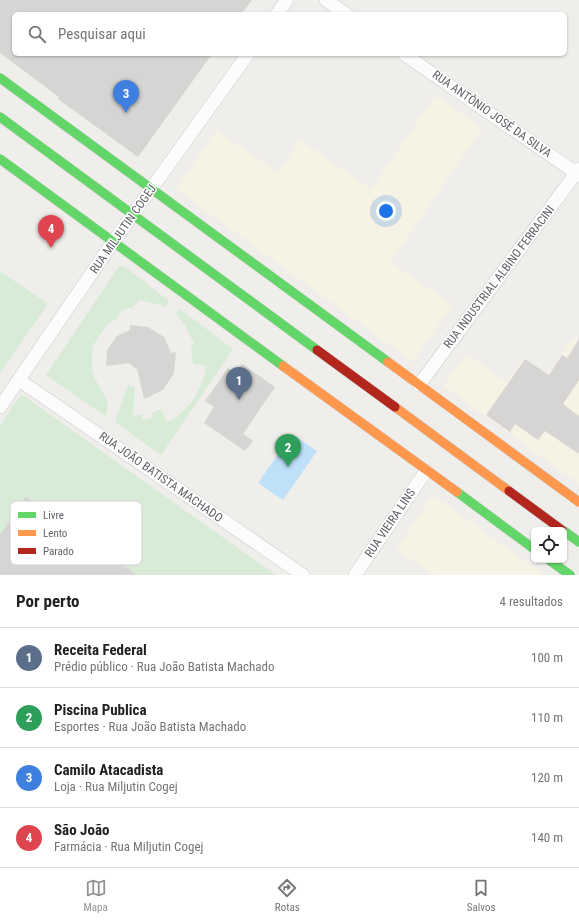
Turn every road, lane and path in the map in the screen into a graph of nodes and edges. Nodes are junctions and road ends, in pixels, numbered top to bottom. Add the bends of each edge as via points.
1 (287, 0) edge
2 (326, 0) edge
3 (278, 12) edge
4 (343, 12) edge
5 (247, 56) edge
6 (407, 56) edge
7 (0, 78) edge
8 (0, 118) edge
9 (0, 159) edge
10 (578, 172) edge
11 (151, 189) junction
12 (132, 215) junction
13 (113, 242) junction
14 (19, 380) junction
15 (419, 385) junction
16 (0, 407) edge
17 (426, 471) junction
18 (579, 502) edge
19 (558, 527) edge
20 (567, 534) edge
21 (579, 542) edge
22 (531, 547) edge
23 (553, 563) edge
24 (303, 575) edge
25 (355, 575) edge
26 (570, 575) edge

1 - 3 street
2 - 4 street
5 - 11 street, RUA MILJUTIN COGEJ
6 - 10 street, RUA ANTÔNIO JOSÉ DA SILVA
7 - 11 street
8 - 12 street
9 - 13 street
10 - 15 street, RUA INDUSTRIAL ALBINO FERRACINI
11 - 12 street, RUA MILJUTIN COGEJ
11 - 15 street
12 - 13 street, RUA MILJUTIN COGEJ
12 - 19 street
13 - 14 street, RUA MILJUTIN COGEJ
13 - 17 street
14 - 16 street, RUA MILJUTIN COGEJ
14 - 24 street, RUA JOÃO BATISTA MACHADO
15 - 18 street
17 - 22 street
17 - 25 street, RUA VIEIRA LINS
20 - 21 street
23 - 26 street

